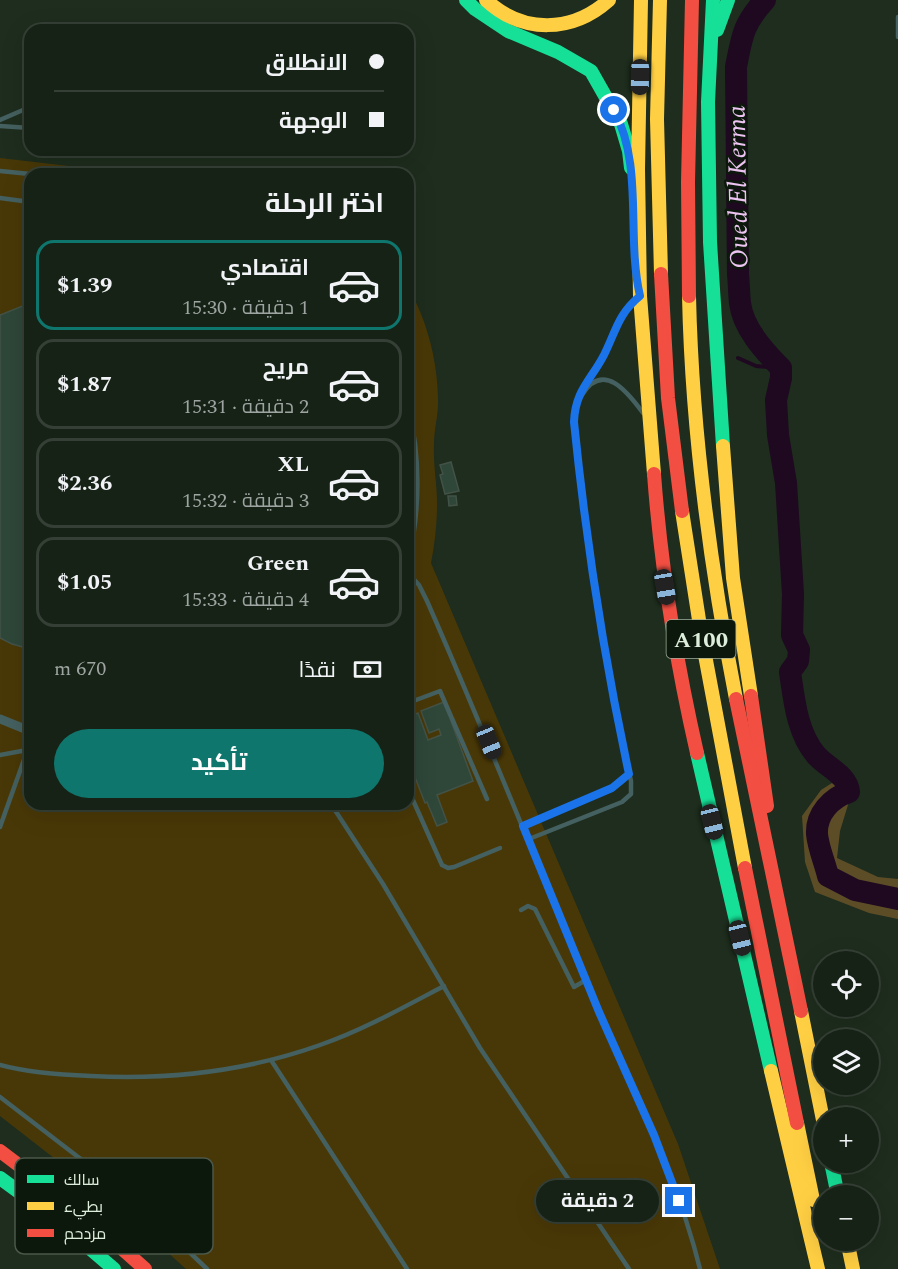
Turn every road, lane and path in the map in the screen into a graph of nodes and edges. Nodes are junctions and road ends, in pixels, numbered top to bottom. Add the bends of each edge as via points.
1 (466, 0) edge
2 (486, 0) edge
3 (609, 0) edge
4 (641, 0) edge
5 (660, 0) edge
6 (692, 0) edge
7 (713, 0) edge
8 (728, 0) edge
9 (898, 17) edge
10 (898, 37) edge
11 (708, 102) junction
12 (24, 110) edge
13 (0, 120) edge
14 (0, 126) edge
15 (24, 128) edge
16 (0, 171) edge
17 (24, 173) edge
18 (0, 198) edge
19 (24, 201) edge
20 (640, 296) junction
21 (576, 405) junction
22 (650, 423) junction
23 (414, 430) edge
24 (414, 530) edge
25 (414, 580) edge
26 (414, 701) edge
27 (0, 719) edge
28 (24, 729) edge
29 (24, 750) edge
30 (0, 754) edge
31 (24, 758) edge
32 (22, 763) joint
33 (629, 774) junction
34 (487, 799) dead end
35 (414, 803) edge
36 (335, 810) edge
37 (523, 826) junction
38 (0, 827) edge
39 (529, 839) junction
40 (500, 848) dead end
41 (778, 902) junction
42 (521, 910) dead end
43 (586, 980) junction
44 (444, 986) junction
45 (271, 1060) junction
46 (0, 1065) edge
47 (0, 1097) edge
48 (820, 1107) edge
49 (0, 1151) edge
50 (79, 1158) edge
51 (15, 1162) edge
52 (0, 1178) edge
53 (15, 1189) edge
54 (849, 1251) edge
55 (96, 1254) edge
56 (128, 1254) edge
57 (191, 1254) edge
58 (114, 1269) edge
59 (145, 1269) edge
60 (207, 1269) edge
61 (407, 1269) edge
62 (629, 1269) edge
63 (700, 1269) edge
64 (818, 1269) edge
65 (827, 1269) edge
66 (853, 1269) edge

1 - 20 main road via 508,31 591,71 606,96 621,124 629,151 635,275
2 - 3 main road via 514,18 554,26 591,14
4 - 20 main road
5 - 65 main road, A100 via 657,131 663,319 690,572 715,721
6 - 41 main road, A100 via 688,260 701,473 733,690
7 - 11 main road
8 - 11 main road via 713,46
9 - 10 lane
11 - 41 main road via 710,242 732,566
12 - 13 lane
14 - 15 lane
16 - 17 lane
18 - 19 lane
20 - 21 lane via 618,321 605,354 581,390
20 - 22 main road
21 - 22 lane via 588,386 607,379 632,397
21 - 33 lane via 574,422 586,530 611,693
22 - 64 main road via 665,587 681,683
23 - 24 lane via 418,492
25 - 37 lane via 427,601
26 - 34 lane via 440,691
27 - 28 street
29 - 30 lane
31 - 32 lane
32 - 38 lane
33 - 37 lane via 612,788
33 - 39 lane via 631,794 622,802
35 - 40 lane via 445,867
36 - 44 lane
37 - 39 lane
39 - 43 lane
41 - 48 main road, A100
42 - 43 lane via 528,906 535,909 574,987
43 - 63 lane via 654,1135 690,1230
44 - 45 lane via 380,1020
44 - 62 lane via 480,1048
45 - 46 lane via 210,1072 132,1077 74,1075
45 - 61 lane
47 - 50 lane
49 - 51 main road
52 - 53 main road
54 - 66 main road
55 - 58 main road
56 - 59 main road
57 - 60 lane

